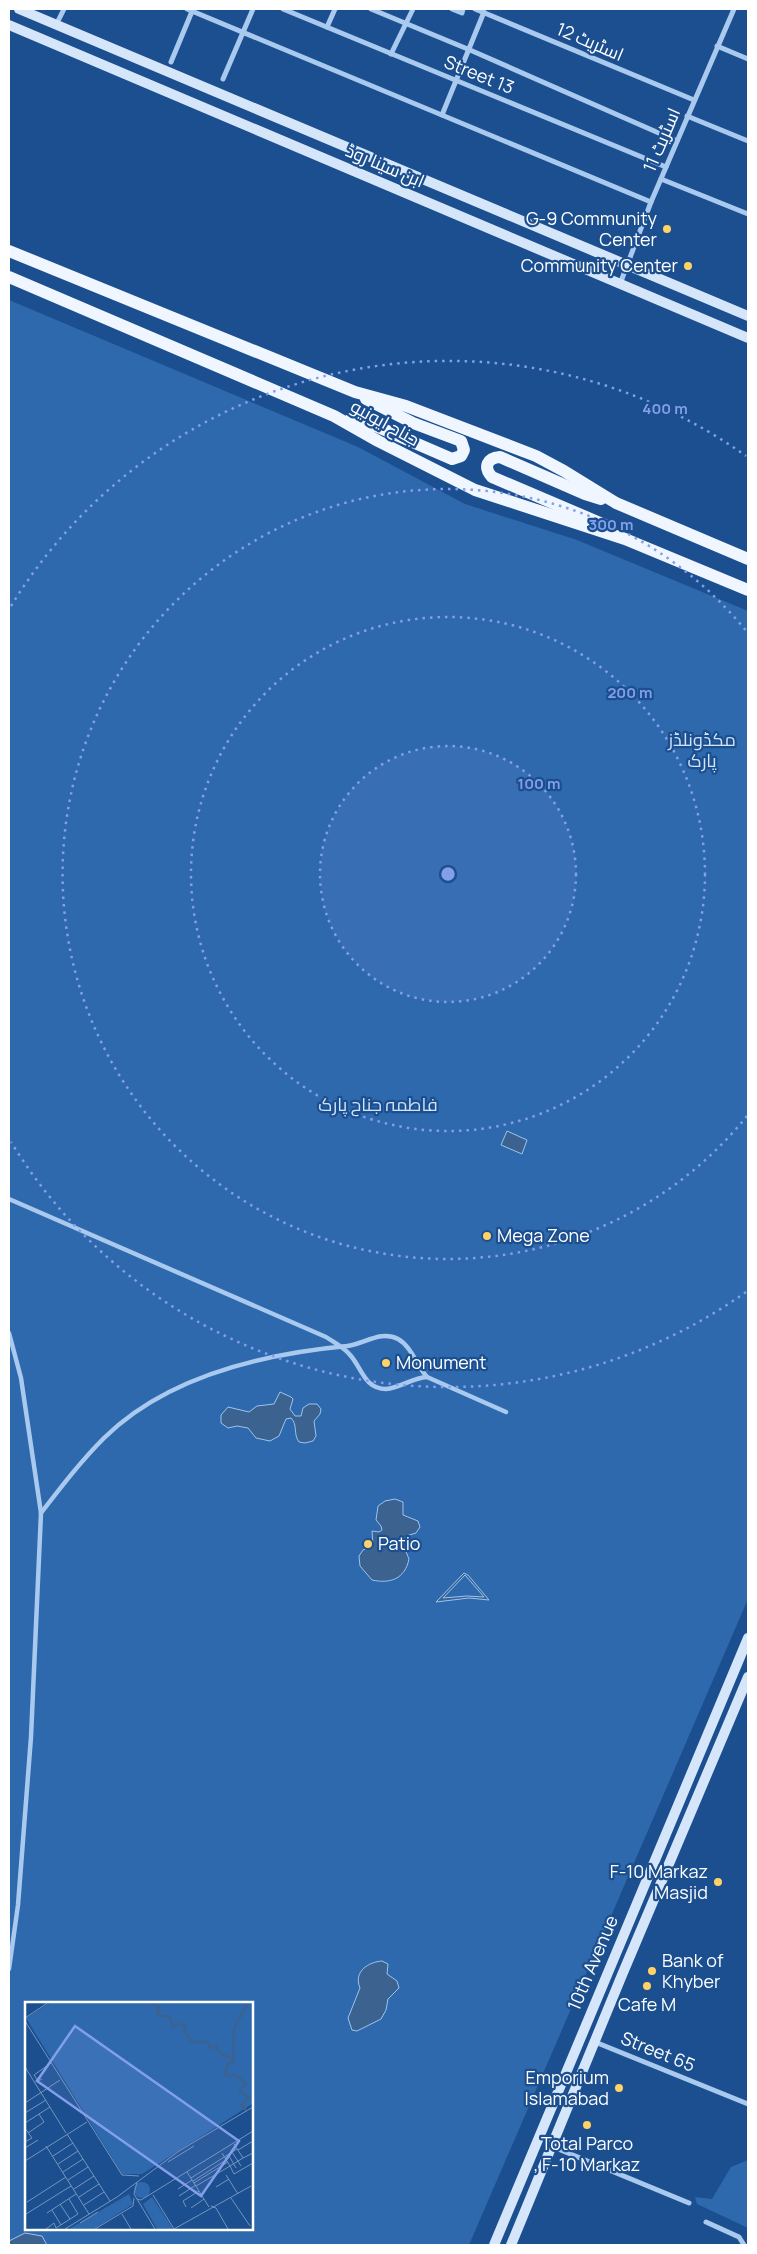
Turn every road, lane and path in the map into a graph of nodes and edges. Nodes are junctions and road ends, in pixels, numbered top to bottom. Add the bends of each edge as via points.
1 (19, 9) edge
2 (64, 9) edge
3 (191, 9) edge
4 (253, 9) edge
5 (283, 9) edge
6 (335, 9) edge
7 (371, 9) edge
8 (413, 9) edge
9 (452, 9) edge
10 (463, 9) edge
11 (475, 9) edge
12 (734, 9) edge
13 (488, 12) edge
14 (406, 23) junction
15 (9, 25) edge
16 (56, 25) junction
17 (327, 27) junction
18 (243, 31) junction
19 (717, 46) junction
20 (470, 50) junction
21 (391, 54) junction
22 (748, 59) edge
23 (171, 62) dead end
24 (223, 79) dead end
25 (456, 80) junction
26 (694, 100) junction
27 (442, 114) junction
28 (687, 116) junction
29 (677, 141) junction
30 (748, 141) edge
31 (666, 167) junction
32 (661, 179) junction
33 (651, 202) junction
34 (748, 214) edge
35 (9, 251) edge
36 (627, 266) junction
37 (9, 277) edge
38 (620, 284) junction
39 (748, 316) edge
40 (748, 338) edge
41 (356, 392) junction
42 (334, 416) junction
43 (616, 503) junction
44 (625, 539) junction
45 (748, 559) edge
46 (748, 590) edge
47 (9, 1198) edge
48 (9, 1333) edge
49 (341, 1346) junction
50 (428, 1378) junction
51 (506, 1412) dead end
52 (41, 1513) junction
53 (748, 1638) edge
54 (748, 1677) edge
55 (726, 1692) junction
56 (739, 1699) junction
57 (624, 1931) junction
58 (638, 1937) junction
59 (9, 1969) edge
60 (595, 2042) junction
61 (748, 2104) edge
62 (551, 2146) junction
63 (689, 2203) dead end
64 (706, 2222) dead end
65 (494, 2245) edge
66 (512, 2245) edge
67 (744, 2245) edge

1 - 16 main road, ابن سینا روڈ
2 - 16 street
3 - 18 street
3 - 23 street
4 - 18 street
5 - 17 street, Street 13
6 - 17 street
7 - 14 street
8 - 14 street
9 - 10 street via 462,13
11 - 13 street, اسٹریٹ 12
12 - 19 street, اسٹریٹ 11
13 - 20 street
13 - 26 street, اسٹریٹ 12
14 - 20 street
14 - 21 street
15 - 38 main road, ابن سینا روڈ
16 - 36 main road, ابن سینا روڈ
17 - 21 street, Street 13
18 - 24 street
18 - 27 street
19 - 22 street
19 - 26 street, اسٹریٹ 11
20 - 25 street
20 - 29 street
21 - 25 street, Street 13
25 - 27 street
25 - 31 street, Street 13
26 - 28 street, اسٹریٹ 11
27 - 33 street
28 - 29 street, اسٹریٹ 11
28 - 30 street
29 - 31 street, اسٹریٹ 11
31 - 32 street, اسٹریٹ 11
32 - 33 street, اسٹریٹ 11
32 - 34 street
33 - 36 street, اسٹریٹ 11
35 - 41 main road, جناح ایونیو
36 - 38 street, اسٹریٹ 11
36 - 39 main road, ابن سینا روڈ
37 - 42 main road, جناح ایونیو
38 - 40 main road, ابن سینا روڈ
41 - 42 main road via 376,406 461,441 464,450 461,456 452,459 378,427
41 - 43 main road, جناح ایونیو via 406,406 536,456
42 - 44 main road, جناح ایونیو via 475,490
43 - 44 main road via 585,494 500,457 489,460 486,467 492,477 611,528
43 - 45 main road, جناح ایونیو
44 - 46 main road, جناح ایونیو
47 - 49 street via 272,1312
48 - 52 street via 21,1378
49 - 50 street via 390,1336 405,1345
49 - 50 street via 352,1356 363,1377 376,1388 393,1388 414,1379
49 - 52 street via 252,1360 178,1387 138,1410 105,1437
50 - 51 street
52 - 59 street via 31,1737 18,1905
53 - 55 main road, 10th Avenue
54 - 56 main road, 10th Avenue
55 - 56 main road
55 - 57 main road, 10th Avenue
56 - 58 main road, 10th Avenue
57 - 58 main road
57 - 65 main road, 10th Avenue
58 - 60 main road, 10th Avenue
60 - 61 street, Street 65
60 - 62 main road, 10th Avenue
62 - 63 street
62 - 66 main road, 10th Avenue
64 - 67 street via 739,2237

